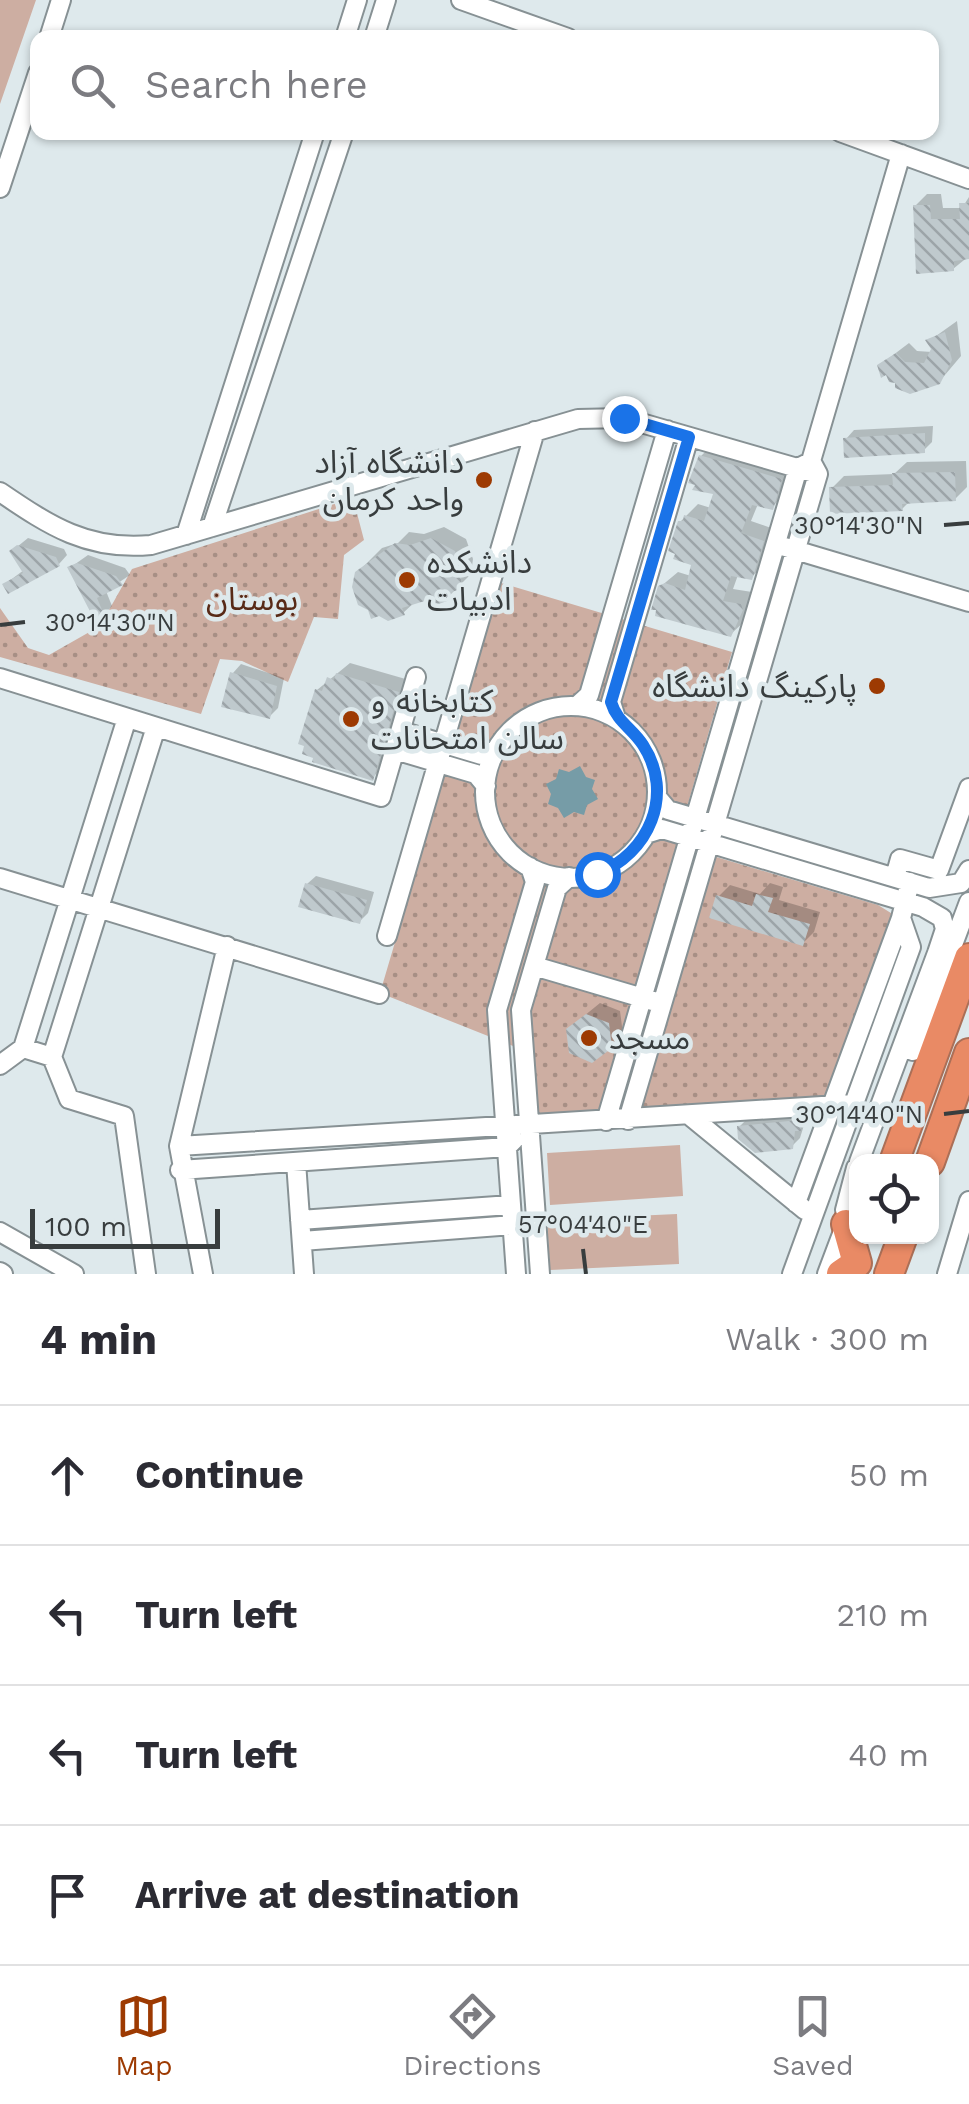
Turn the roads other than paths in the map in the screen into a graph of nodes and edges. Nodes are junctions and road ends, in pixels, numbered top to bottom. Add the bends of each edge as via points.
1 (61, 0) edge
2 (357, 0) edge
3 (386, 0) edge
4 (460, 0) edge
5 (52, 30) edge
6 (348, 30) edge
7 (377, 30) edge
8 (545, 30) edge
9 (30, 97) edge
10 (313, 140) edge
11 (341, 140) edge
12 (862, 140) edge
13 (901, 154) junction
14 (969, 179) edge
15 (0, 188) edge
16 (667, 430) junction
17 (535, 431) junction
18 (689, 437) junction
19 (809, 468) junction
20 (0, 492) edge
21 (212, 527) junction
22 (186, 534) junction
23 (776, 544) junction
24 (795, 550) junction
25 (969, 602) edge
26 (416, 677) dead end
27 (0, 678) edge
28 (577, 706) junction
29 (127, 718) junction
30 (616, 718) junction
31 (156, 727) junction
32 (400, 731) junction
33 (444, 744) junction
34 (395, 750) junction
35 (496, 750) junction
36 (438, 762) junction
37 (486, 786) junction
38 (969, 788) edge
39 (657, 797) junction
40 (695, 818) junction
41 (715, 824) junction
42 (646, 834) junction
43 (689, 837) junction
44 (710, 843) junction
45 (530, 867) junction
46 (969, 870) edge
47 (569, 877) junction
48 (0, 878) edge
49 (902, 880) junction
50 (70, 900) junction
51 (969, 902) edge
52 (100, 906) junction
53 (903, 909) junction
54 (387, 936) dead end
55 (226, 946) junction
56 (969, 958) edge
57 (534, 966) junction
58 (379, 994) dead end
59 (642, 998) junction
60 (662, 1004) junction
61 (23, 1048) junction
62 (969, 1053) edge
63 (52, 1057) junction
64 (0, 1064) edge
65 (854, 1104) junction
66 (832, 1105) junction
67 (688, 1115) junction
68 (628, 1120) junction
69 (606, 1121) junction
70 (505, 1122) junction
71 (530, 1127) junction
72 (179, 1146) junction
73 (507, 1146) junction
74 (862, 1154) edge
75 (873, 1154) edge
76 (897, 1154) edge
77 (933, 1154) edge
78 (296, 1162) junction
79 (180, 1170) junction
80 (849, 1189) edge
81 (969, 1202) edge
82 (796, 1204) junction
83 (511, 1205) junction
84 (812, 1217) junction
85 (300, 1220) junction
86 (512, 1226) junction
87 (849, 1230) edge
88 (0, 1232) edge
89 (302, 1240) junction
90 (0, 1242) edge
91 (899, 1244) edge
92 (852, 1254) edge
93 (56, 1274) edge
94 (74, 1274) edge
95 (146, 1274) edge
96 (202, 1274) edge
97 (304, 1274) edge
98 (516, 1274) edge
99 (540, 1274) edge
100 (792, 1274) edge
101 (826, 1274) edge
102 (889, 1274) edge
103 (947, 1274) edge

1 - 5 street
2 - 6 street
3 - 7 street
4 - 8 street
9 - 15 street
10 - 22 street
11 - 21 street
12 - 13 street
13 - 14 street
13 - 19 street
16 - 17 street via 608,418
16 - 18 street
16 - 28 street via 590,695
17 - 21 street
17 - 33 street
18 - 19 street
18 - 30 street via 611,702
19 - 23 street
19 - 24 street
20 - 22 street via 56,530 90,543 126,548
21 - 22 street
23 - 24 street
23 - 40 street
24 - 25 street
24 - 41 street
26 - 32 street
27 - 29 street
28 - 30 street
28 - 35 street via 534,714
29 - 31 street
29 - 50 street
30 - 39 street via 648,752
31 - 34 street via 381,797
31 - 52 street
32 - 33 street
32 - 34 street
33 - 35 street via 482,755
33 - 36 street
34 - 36 street
35 - 37 street
36 - 37 street via 476,774
36 - 54 street
37 - 45 street via 494,829
38 - 49 street via 939,870 900,859
39 - 40 street via 668,810
39 - 42 street
40 - 41 street
40 - 43 street
41 - 44 street
41 - 49 street
42 - 43 street via 662,829
42 - 47 street via 614,866
43 - 44 street
43 - 59 street
44 - 53 street
44 - 60 street
45 - 47 street
45 - 70 street via 534,882 497,1010
46 - 49 street via 946,889
47 - 57 street via 556,888
48 - 50 street
49 - 53 street
50 - 52 street
50 - 61 street
51 - 75 street
52 - 55 street
52 - 63 street
53 - 65 street via 911,947
53 - 66 street
53 - 74 street via 942,918 945,928
55 - 58 street
55 - 72 street
56 - 76 highway
57 - 59 street
57 - 71 street via 521,1010
59 - 60 street
59 - 69 street
60 - 68 street
61 - 63 street
61 - 64 street
62 - 77 highway
63 - 95 street via 69,1099 124,1116
65 - 66 street
65 - 84 street
66 - 67 street
66 - 82 street
67 - 68 street
67 - 82 street
68 - 69 street
69 - 71 street
70 - 71 street
70 - 72 street
70 - 73 street
71 - 73 street
71 - 99 street
72 - 79 street
73 - 78 street
73 - 83 street
78 - 79 street
78 - 85 street
79 - 96 street
80 - 87 street
81 - 103 street
82 - 84 street
83 - 85 street
83 - 86 street
84 - 100 street
85 - 89 street
86 - 89 street
86 - 98 street
88 - 94 street
89 - 97 street
90 - 93 street
91 - 102 highway
92 - 101 street

